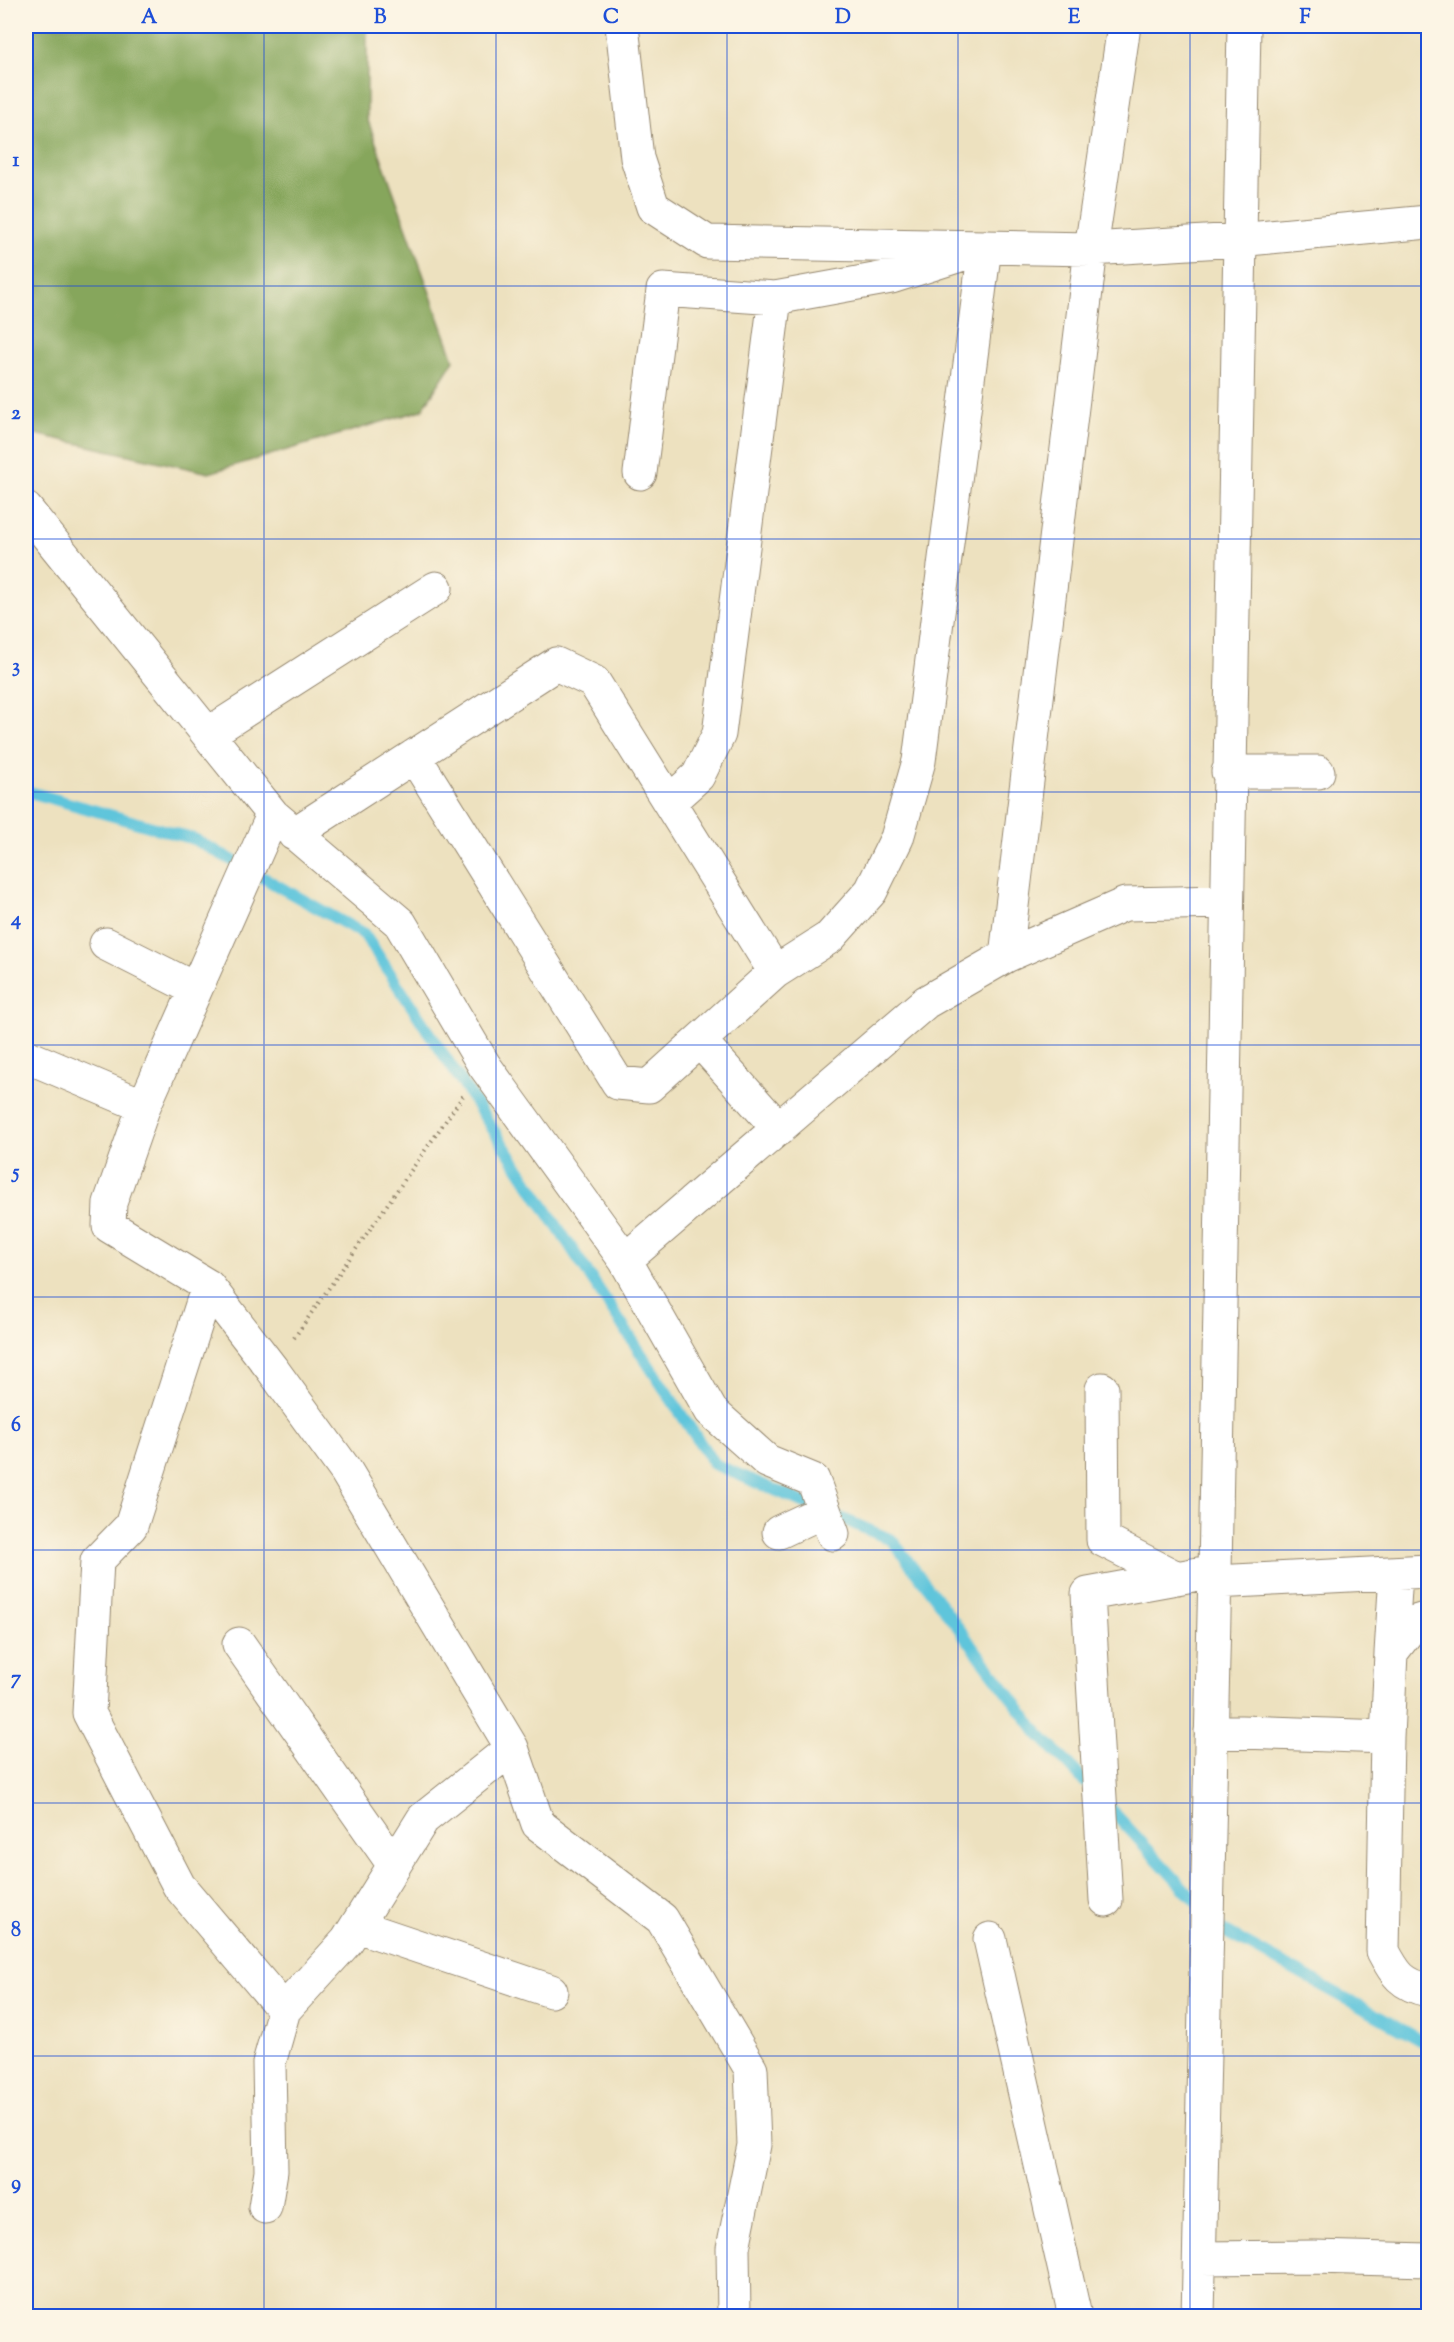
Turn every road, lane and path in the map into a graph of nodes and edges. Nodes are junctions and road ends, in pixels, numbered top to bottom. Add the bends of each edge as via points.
1 (622, 26) edge
2 (1124, 26) edge
3 (1244, 26) edge
4 (1428, 222) edge
5 (1238, 240) junction
6 (985, 247) junction
7 (1091, 249) junction
8 (775, 298) junction
9 (640, 473) dead end
10 (26, 509) edge
11 (436, 588) dead end
12 (207, 734) junction
13 (414, 756) junction
14 (1318, 771) dead end
15 (1228, 772) junction
16 (669, 802) junction
17 (283, 824) junction
18 (1226, 902) junction
19 (106, 944) dead end
20 (1006, 956) junction
21 (775, 972) junction
22 (195, 989) junction
23 (700, 1041) junction
24 (26, 1056) edge
25 (484, 1065) junction
26 (144, 1106) junction
27 (779, 1129) junction
28 (625, 1260) junction
29 (208, 1286) junction
30 (272, 1369) junction
31 (1102, 1389) dead end
32 (779, 1532) dead end
33 (1428, 1571) edge
34 (1396, 1573) junction
35 (1215, 1577) junction
36 (1178, 1578) junction
37 (1428, 1618) edge
38 (239, 1644) dead end
39 (1391, 1653) junction
40 (1211, 1731) junction
41 (1387, 1737) junction
42 (512, 1748) junction
43 (394, 1865) junction
44 (1106, 1899) dead end
45 (357, 1926) junction
46 (990, 1939) dead end
47 (1428, 1990) edge
48 (551, 1991) dead end
49 (284, 2010) junction
50 (265, 2207) dead end
51 (1200, 2258) junction
52 (1428, 2260) edge
53 (734, 2316) edge
54 (1075, 2316) edge
55 (1198, 2316) edge

1 - 6 street via 637,158 653,207 707,242
2 - 7 street
3 - 5 street
4 - 5 street
5 - 7 street
5 - 15 street
6 - 7 street
6 - 8 street via 891,278
6 - 21 street via 919,761 897,838 871,891 830,937
7 - 20 street
8 - 9 street via 663,290
8 - 16 street via 719,734 698,776
10 - 12 street
11 - 12 street
12 - 17 street
13 - 16 street via 556,664 594,682
13 - 17 street
13 - 23 street via 618,1083 649,1086
14 - 15 street
15 - 18 street
16 - 21 street
17 - 22 street
17 - 25 street via 400,923
18 - 20 street via 1125,904
18 - 35 street
19 - 22 street
20 - 27 street via 926,1002
21 - 23 street
22 - 26 street
23 - 27 street
24 - 26 street
25 - 28 street
25 - 30 path
26 - 29 street via 110,1203 109,1226
27 - 28 street
28 - 32 street via 711,1411 767,1461 813,1480 828,1523
29 - 30 street
29 - 49 street via 131,1526 97,1561 89,1713 179,1886
30 - 42 street via 346,1470
31 - 36 street via 1103,1540
33 - 34 street
34 - 35 street
34 - 39 street
35 - 36 street
35 - 40 street
36 - 44 street via 1088,1594
37 - 39 street via 1415,1622
38 - 43 street
39 - 41 street
40 - 41 street
40 - 51 street
41 - 47 street via 1383,1951 1394,1973 1414,1987
42 - 43 street via 423,1819
42 - 53 street via 538,1824 662,1918 751,2069 754,2145 733,2248
43 - 45 street
45 - 48 street
45 - 49 street
46 - 54 street
49 - 50 street via 269,2063 271,2171
51 - 52 street
51 - 55 street

